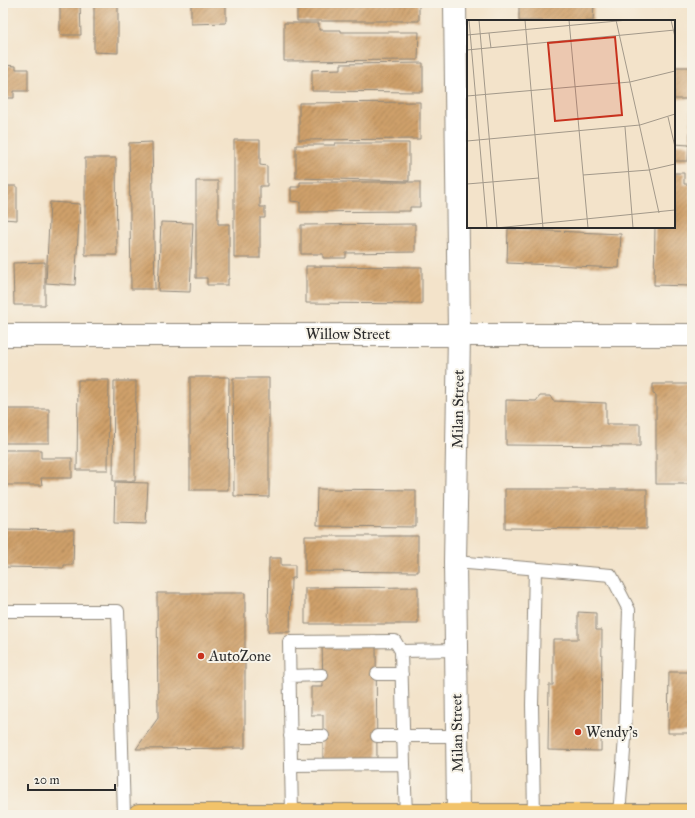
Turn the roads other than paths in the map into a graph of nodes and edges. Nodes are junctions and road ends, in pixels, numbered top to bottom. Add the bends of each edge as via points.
1 (455, 3) edge
2 (459, 334) junction
3 (692, 335) edge
4 (3, 336) edge
5 (455, 562) junction
6 (535, 569) junction
7 (3, 611) edge
8 (401, 650) junction
9 (456, 650) junction
10 (322, 674) dead end
11 (377, 674) dead end
12 (402, 674) junction
13 (289, 676) junction
14 (290, 736) junction
15 (323, 736) dead end
16 (377, 736) dead end
17 (404, 736) junction
18 (457, 736) junction
19 (404, 764) junction
20 (291, 765) junction
21 (292, 814) edge
22 (406, 814) edge
23 (458, 814) edge
24 (534, 814) junction
25 (124, 815) edge
26 (140, 815) edge
27 (619, 815) edge
28 (692, 815) edge

1 - 2 street, Milan Street
2 - 3 street, Willow Street
2 - 4 street, Willow Street
2 - 5 street, Milan Street
5 - 6 lane
5 - 9 street, Milan Street
6 - 24 lane via 532,706
6 - 27 lane via 611,575 630,610
7 - 25 lane via 118,611
8 - 9 lane
8 - 12 lane
8 - 13 lane via 395,641 288,642
9 - 18 street, Milan Street
10 - 13 lane
11 - 12 lane
12 - 17 lane
13 - 14 lane
14 - 15 lane
14 - 20 lane
16 - 17 lane
17 - 18 lane
17 - 19 lane
18 - 23 street, Milan Street
19 - 20 lane
19 - 22 lane
20 - 21 lane
21 - 22 main road
21 - 26 main road
22 - 23 main road
23 - 24 main road
24 - 27 main road
27 - 28 main road

